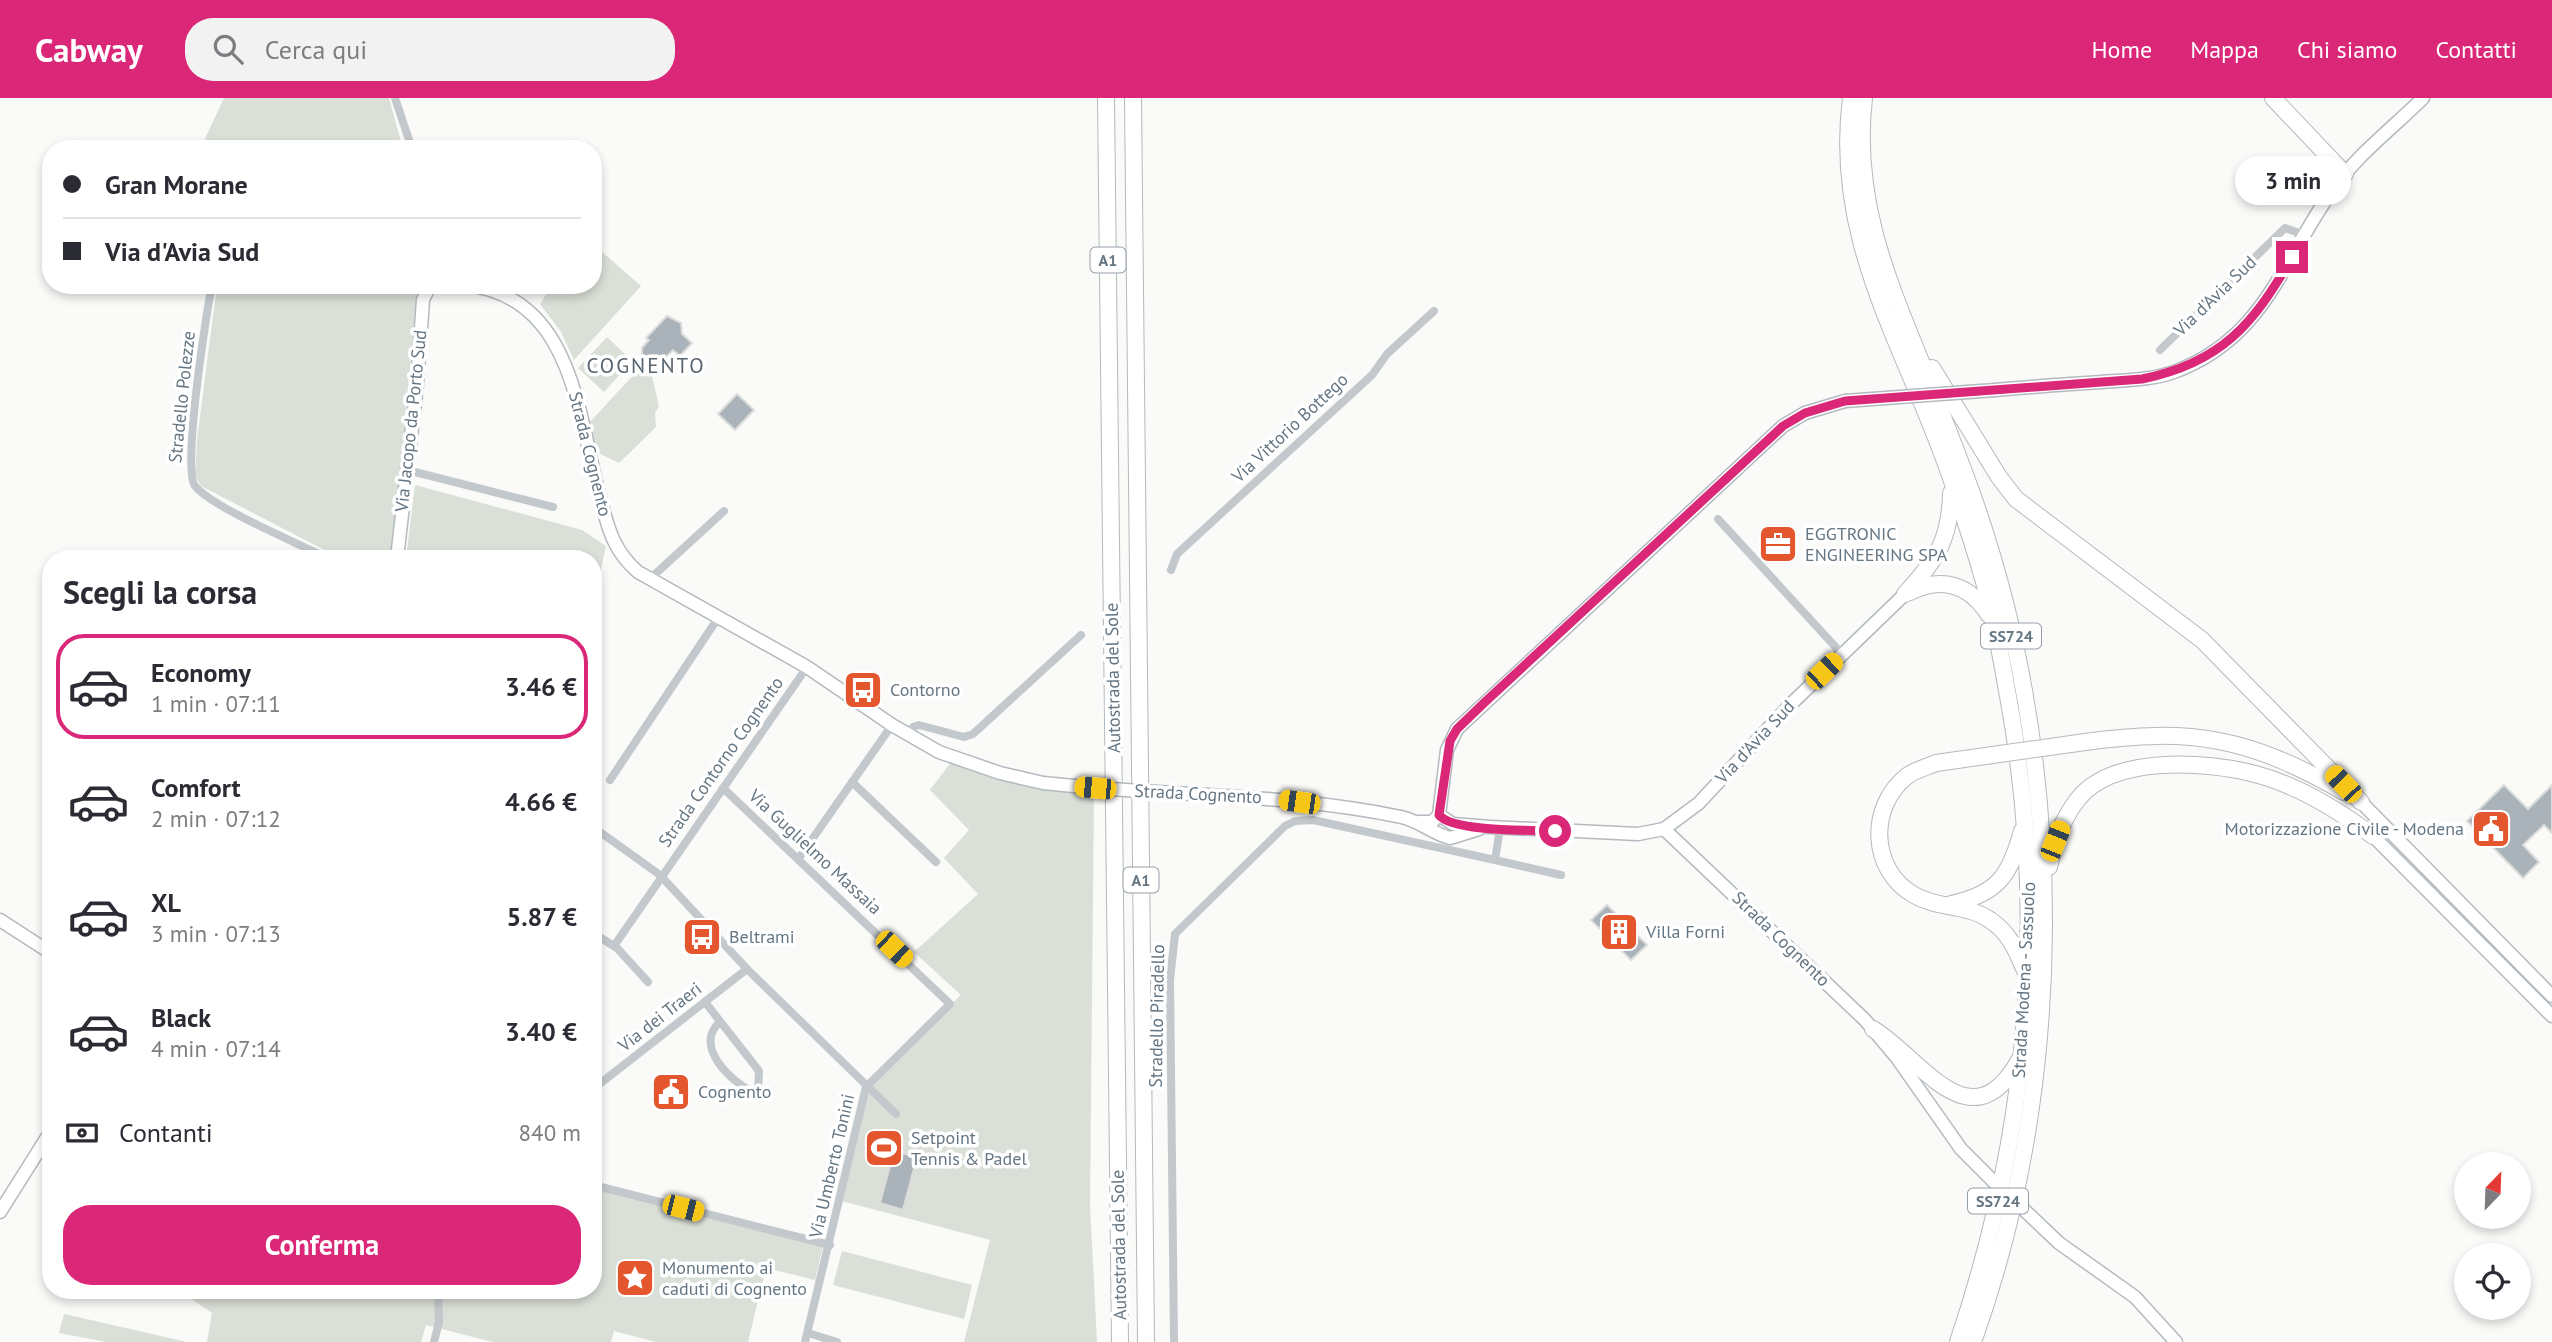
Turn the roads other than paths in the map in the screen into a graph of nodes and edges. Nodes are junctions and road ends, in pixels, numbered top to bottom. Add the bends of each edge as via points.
1 (395, 98) edge
2 (1106, 98) edge
3 (1133, 98) edge
4 (1851, 98) edge
5 (1864, 98) edge
6 (2273, 98) edge
7 (2423, 98) edge
8 (409, 140) edge
9 (2345, 174) junction
10 (2305, 235) junction
11 (211, 294) edge
12 (426, 294) edge
13 (502, 294) edge
14 (1895, 302) junction
15 (1434, 311) dead end
16 (2160, 350) dead end
17 (1918, 375) junction
18 (407, 470) junction
19 (1951, 480) junction
20 (553, 507) dead end
21 (724, 511) dead end
22 (1718, 519) dead end
23 (311, 550) edge
24 (398, 550) edge
25 (1171, 570) dead end
26 (652, 577) junction
27 (1905, 594) junction
28 (719, 618) junction
29 (1995, 625) junction
30 (1081, 635) dead end
31 (1842, 654) junction
32 (807, 667) junction
33 (889, 730) junction
34 (909, 735) junction
35 (2309, 774) junction
36 (610, 780) dead end
37 (852, 782) junction
38 (723, 788) junction
39 (2361, 802) junction
40 (1438, 817) junction
41 (2026, 818) junction
42 (1419, 822) junction
43 (1495, 828) junction
44 (1664, 829) junction
45 (602, 833) edge
46 (2373, 836) junction
47 (799, 858) junction
48 (1495, 860) junction
49 (936, 862) dead end
50 (660, 875) junction
51 (1561, 875) dead end
52 (2044, 886) junction
53 (1947, 905) junction
54 (0, 920) edge
55 (602, 939) edge
56 (614, 946) junction
57 (42, 947) edge
58 (747, 970) junction
59 (2028, 977) junction
60 (648, 982) dead end
61 (2552, 996) edge
62 (705, 1002) junction
63 (2552, 1016) edge
64 (720, 1022) junction
65 (1873, 1029) junction
66 (2022, 1057) junction
67 (602, 1082) edge
68 (866, 1087) junction
69 (896, 1114) dead end
70 (42, 1145) edge
71 (1995, 1182) dead end
72 (602, 1187) edge
73 (2020, 1206) dead end
74 (0, 1212) edge
75 (830, 1245) junction
76 (438, 1299) edge
77 (806, 1338) edge
78 (434, 1342) edge
79 (837, 1342) edge
80 (1120, 1342) edge
81 (1146, 1342) edge
82 (1174, 1342) edge
83 (1958, 1342) edge
84 (1973, 1342) edge
85 (2176, 1342) edge

1 - 8 street
2 - 80 highway, Autostrada del Sole / A1
3 - 81 highway, Autostrada del Sole / A1
4 - 17 highway, SS724 via 1847,150 1854,224 1867,268
5 - 14 highway, SS724 via 1861,149 1869,217
6 - 9 highway
7 - 9 street, Via d'Avia Sud
9 - 10 street, Via d'Avia Sud
10 - 16 street, Via d'Avia Sud via 2285,228
10 - 40 street, Via d'Avia Sud, bridge via 2267,301 2246,327 2203,359 2173,372 2142,379 1845,401 1805,413 1783,426 1457,729 1447,750
11 - 23 street, Stradello Polezze via 191,445 193,485 212,500
12 - 18 street, Via Jacopo da Porto Sud
13 - 26 street, Strada Cognento via 546,329 556,344 577,397 615,548 638,572
14 - 17 highway, SS724
14 - 39 highway via 1998,477 2016,499 2202,640
15 - 25 street, Via Vittorio Bottego via 1387,354 1372,375 1177,554
17 - 19 highway, Strada Modena - Sassuolo / SS724
17 - 52 highway, Strada Modena - Sassuolo / SS724 via 1977,508 1999,578 2027,714
18 - 20 street
18 - 24 street, Via Jacopo da Porto Sud
19 - 27 highway via 1944,544
19 - 29 highway, Strada Modena - Sassuolo / SS724
21 - 26 street
22 - 31 street
26 - 28 street, Strada Cognento
27 - 29 highway via 1933,583 1963,587
27 - 31 street, Via d'Avia Sud
28 - 32 street, Strada Cognento
28 - 36 street
29 - 41 highway, Strada Modena - Sassuolo / SS724
30 - 34 street via 973,734 964,737 919,725
31 - 44 street, Via d'Avia Sud via 1699,803
32 - 33 street, Strada Cognento
32 - 38 street, Strada Contorno Cognento
33 - 34 street, Strada Cognento
33 - 37 street
34 - 42 street, Strada Cognento, bridge via 1000,773 1043,783 1275,799
35 - 39 highway
35 - 46 highway
35 - 53 highway, bridge via 2216,739 2141,734 1936,763 1908,775 1893,791 1882,807 1878,841 1896,881 1924,901
37 - 47 street
37 - 49 street
38 - 47 street, Via Guglielmo Massaia
38 - 50 street, Strada Contorno Cognento
39 - 61 street
40 - 42 street, Strada Cognento
40 - 43 street, Strada Cognento via 1453,824
41 - 53 highway via 2014,859 2001,882 1981,895
41 - 59 highway, Strada Modena - Sassuolo / SS724
42 - 43 street, Strada Cognento via 1450,838
43 - 44 street, Strada Cognento via 1638,834
43 - 48 street
44 - 65 street, Strada Cognento
45 - 50 street, Strada Contorno Cognento
46 - 52 highway via 2307,794 2255,774 2187,765 2152,766 2120,771 2080,797 2059,831
46 - 63 street
47 - 68 street, Via Guglielmo Massaia via 950,1004
48 - 51 street
48 - 82 street, Stradello Piradello via 1313,820 1295,821 1175,934 1170,980
50 - 56 street, Strada Contorno Cognento
50 - 58 street
52 - 84 highway, Strada Modena - Sassuolo / SS724 via 2041,1012 2032,1100 2003,1244
53 - 59 highway via 1976,912 2000,927
54 - 57 street
55 - 56 street
56 - 60 street
58 - 62 street, Via dei Traeri
58 - 68 street
59 - 66 highway, Strada Modena - Sassuolo / SS724
62 - 64 street
62 - 67 street, Via dei Traeri
64 - 64 street via 710,1043 713,1054 730,1080 755,1093 759,1071
65 - 66 highway via 1940,1087 1963,1097 1992,1091 2012,1075
65 - 71 street, Strada Cognento via 1961,1149
66 - 83 highway, Strada Modena - Sassuolo / SS724 via 1998,1200
68 - 69 street
68 - 75 street, Via Umberto Tonini
70 - 74 street
72 - 75 street
73 - 85 street via 2059,1243 2135,1297
75 - 77 street, Via Umberto Tonini
76 - 78 street
77 - 79 street, Via Umberto Tonini

